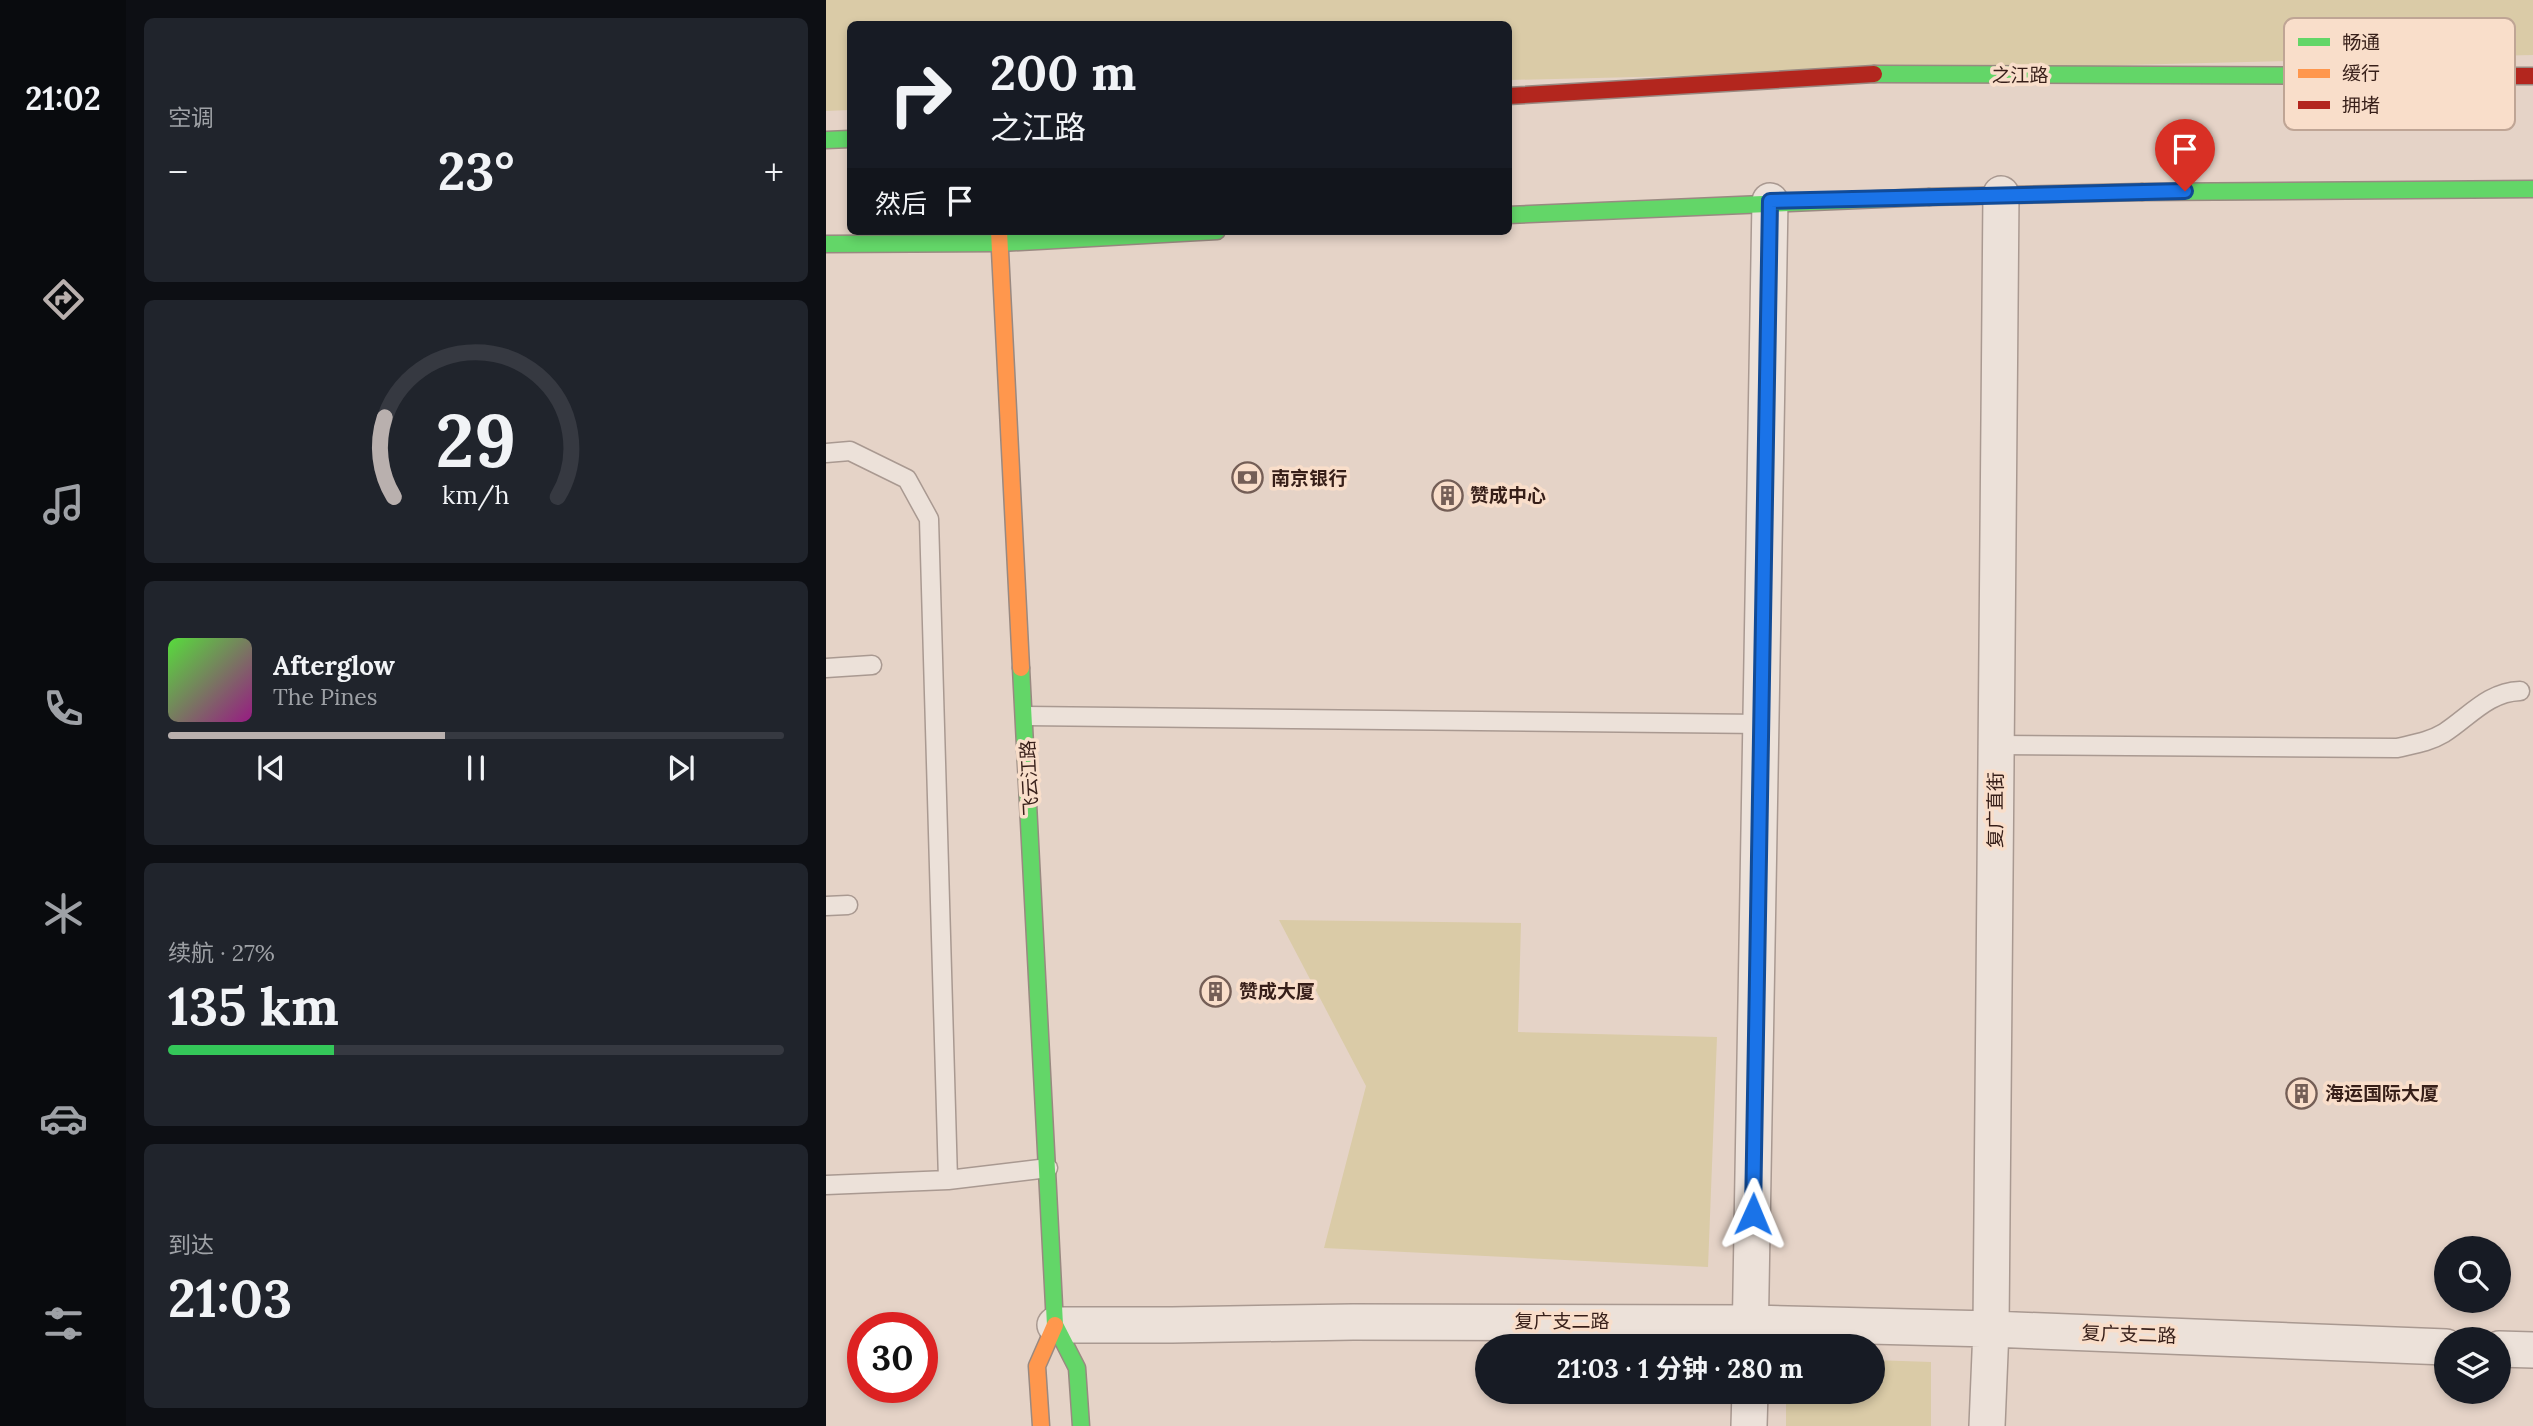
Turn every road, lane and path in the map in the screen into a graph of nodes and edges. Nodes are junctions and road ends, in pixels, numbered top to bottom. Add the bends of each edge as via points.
1 (2284, 75) edge
2 (2515, 76) edge
3 (2533, 76) edge
4 (1512, 96) edge
5 (847, 139) edge
6 (826, 140) edge
7 (2533, 189) edge
8 (2001, 194) junction
9 (1770, 201) junction
10 (1512, 215) edge
11 (1072, 235) edge
12 (999, 237) edge
13 (826, 244) edge
14 (826, 453) edge
15 (872, 665) dead end
16 (826, 668) edge
17 (2520, 691) dead end
18 (1026, 716) junction
19 (1762, 724) junction
20 (1996, 745) junction
21 (848, 905) dead end
22 (826, 906) edge
23 (1048, 1168) junction
24 (948, 1180) junction
25 (826, 1185) edge
26 (1055, 1325) junction
27 (1991, 1329) junction
28 (1751, 1334) edge
29 (2434, 1347) edge
30 (2511, 1349) edge
31 (2533, 1350) edge
32 (1750, 1404) edge
33 (1041, 1426) edge
34 (1081, 1426) edge
35 (1749, 1426) edge
36 (1987, 1426) edge

1 - 4 main road, 之江路 via 1847,74
2 - 3 main road, 之江路
5 - 6 main road
7 - 8 main road
8 - 9 main road
8 - 20 street, 复广直街
9 - 10 main road
9 - 19 street
11 - 12 main road
12 - 13 main road
12 - 18 main road, 飞云江路
14 - 24 lane via 850,451 907,479 929,519
15 - 16 lane
17 - 20 lane via 2494,697 2424,743 2397,748
18 - 19 lane
18 - 23 main road, 飞云江路
19 - 28 street
20 - 27 street, 复广直街
21 - 22 lane
23 - 24 lane
23 - 26 main road, 飞云江路
24 - 25 lane
26 - 28 street, 复广支二路 via 1353,1321
26 - 33 main road, 飞云江路 via 1037,1366
26 - 34 main road, 飞云江路 via 1077,1368
27 - 28 street, 复广支二路
27 - 29 street, 复广支二路
27 - 36 street, 复广直街
30 - 31 street
32 - 35 street

